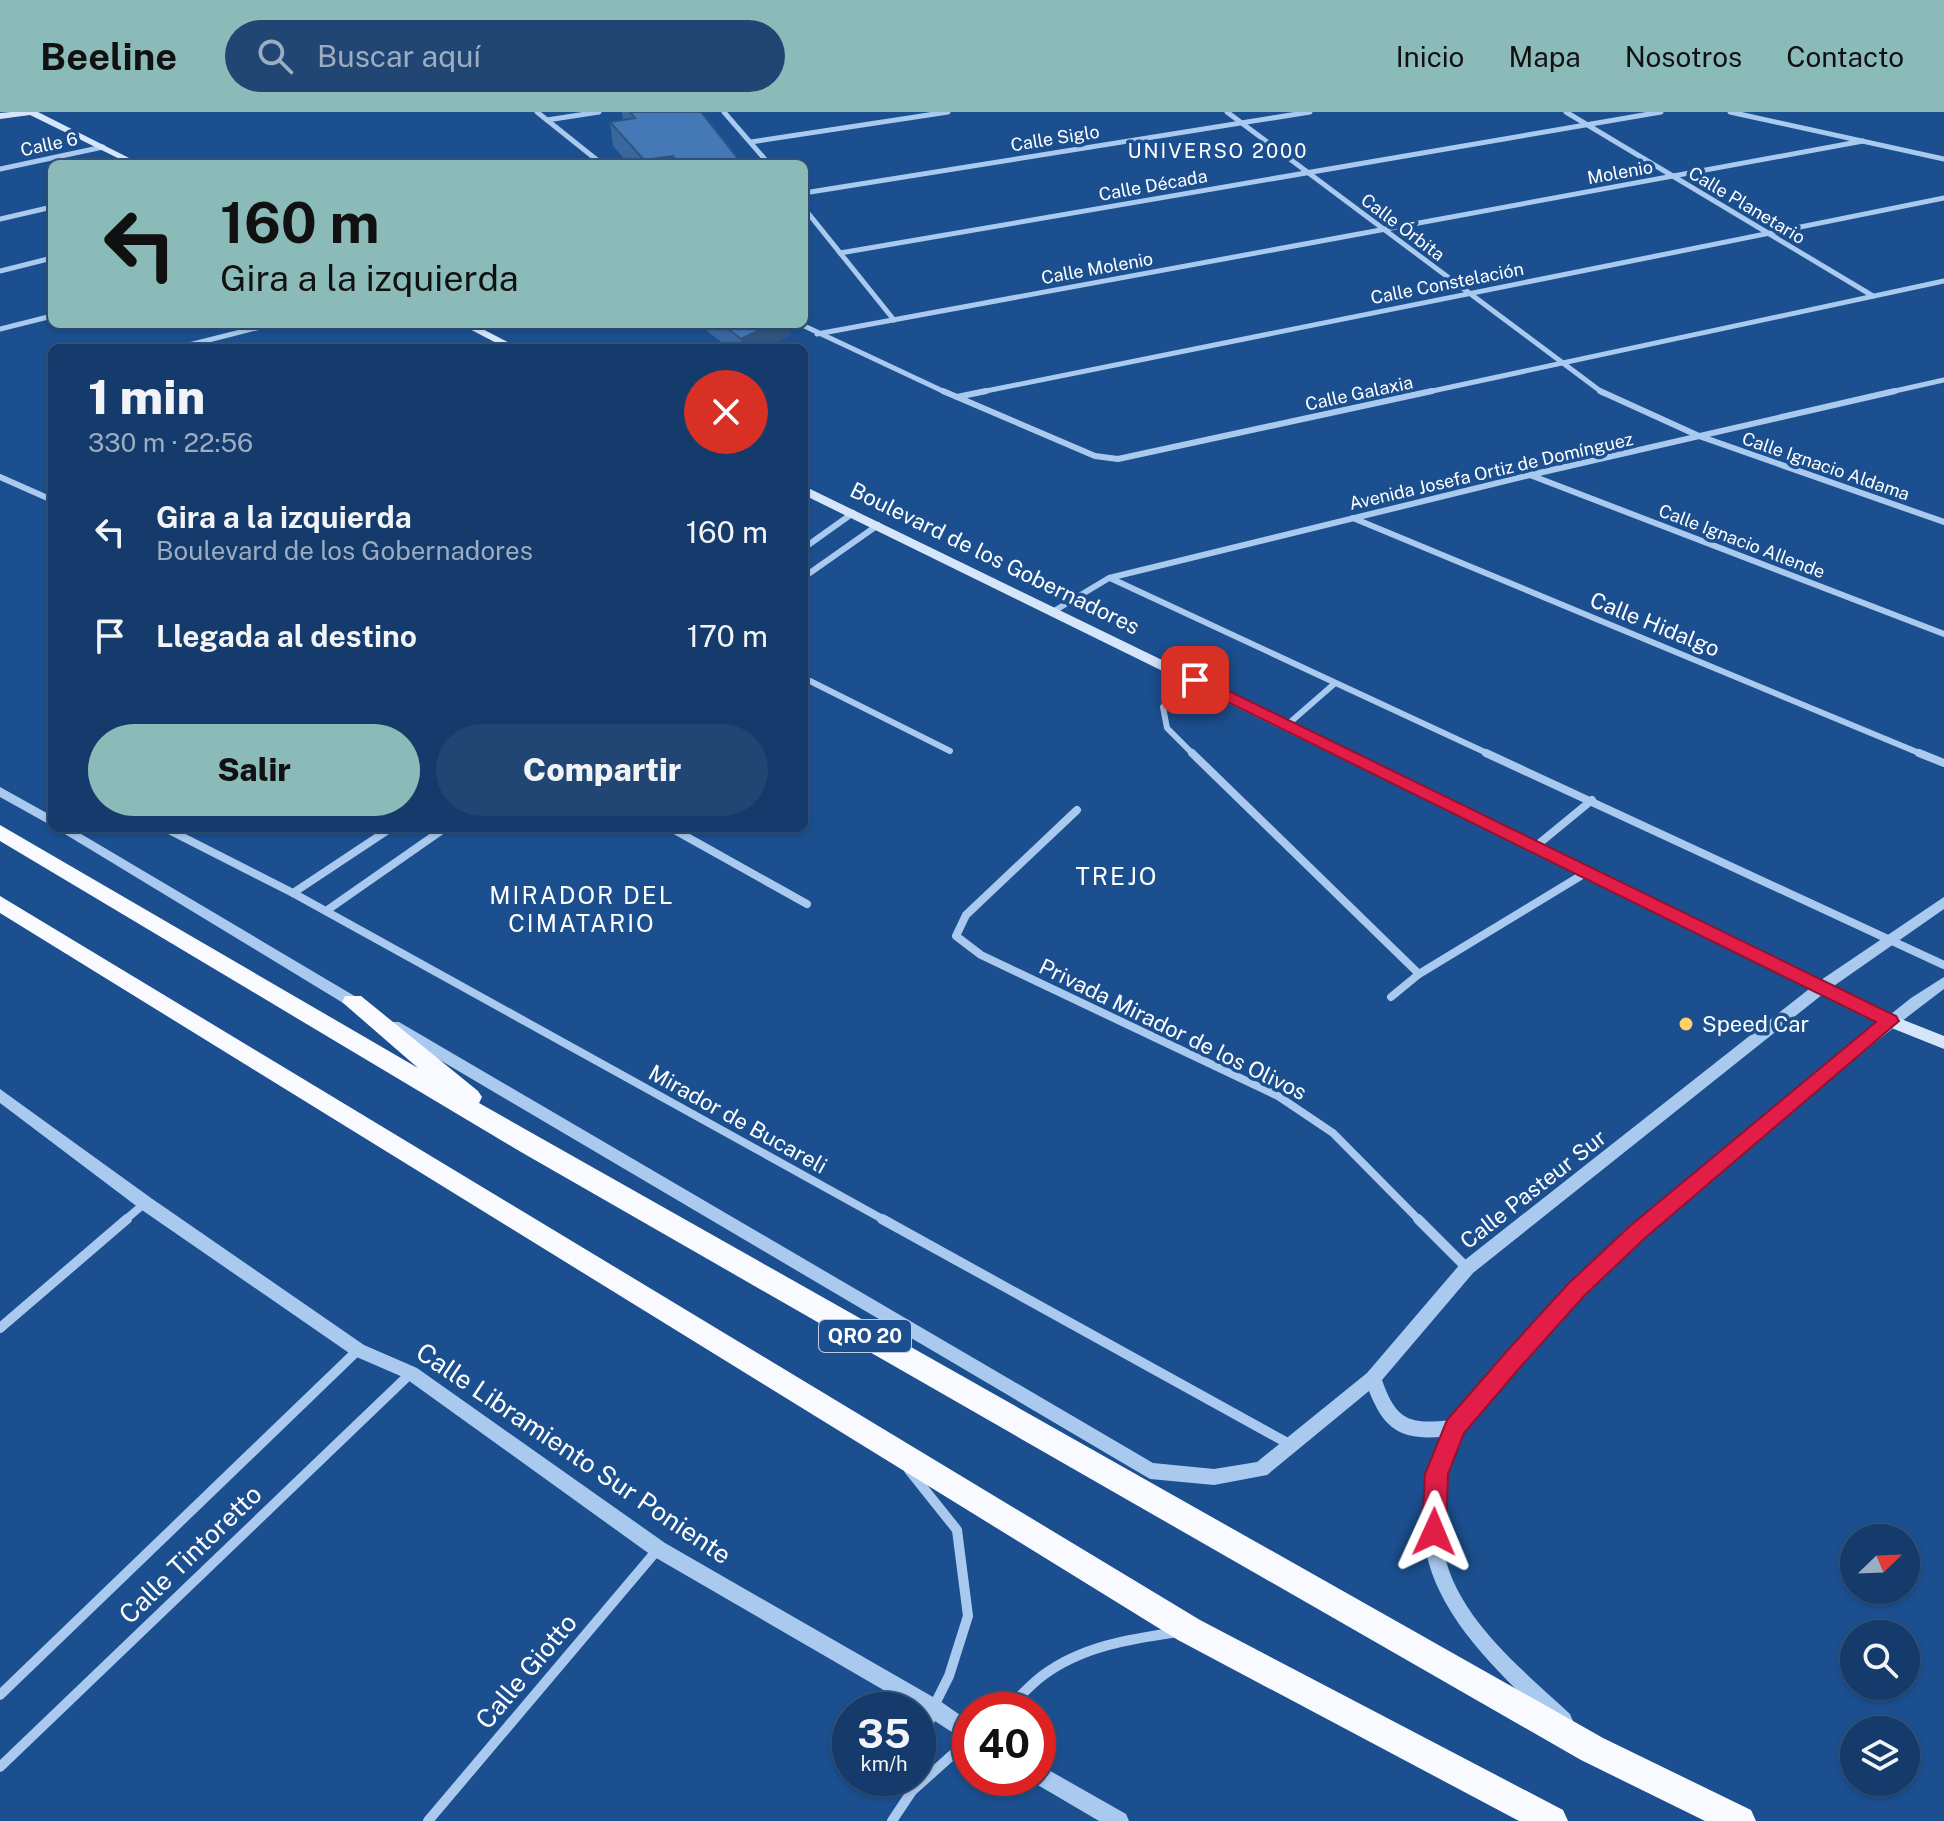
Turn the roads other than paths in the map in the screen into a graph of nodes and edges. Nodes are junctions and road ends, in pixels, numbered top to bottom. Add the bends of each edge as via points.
1 (31, 112) edge
2 (537, 112) edge
3 (599, 112) edge
4 (724, 112) edge
5 (948, 112) edge
6 (1227, 112) edge
7 (1310, 112) edge
8 (1566, 112) edge
9 (1661, 112) edge
10 (1730, 112) edge
11 (0, 116) edge
12 (547, 120) junction
13 (1241, 123) junction
14 (1587, 125) junction
15 (1863, 141) junction
16 (751, 142) junction
17 (103, 147) junction
18 (1944, 159) edge
19 (129, 160) edge
20 (597, 160) edge
21 (766, 160) edge
22 (0, 169) edge
23 (1308, 173) junction
24 (1672, 177) junction
25 (808, 192) edge
26 (1944, 198) edge
27 (48, 208) edge
28 (808, 213) edge
29 (0, 219) edge
30 (1382, 230) junction
31 (1767, 234) junction
32 (840, 253) junction
33 (48, 259) edge
34 (0, 271) edge
35 (1944, 281) edge
36 (1468, 292) junction
37 (1873, 296) junction
38 (48, 317) edge
39 (894, 320) junction
40 (256, 328) edge
41 (473, 328) edge
42 (806, 328) edge
43 (0, 329) edge
44 (816, 334) junction
45 (193, 344) edge
46 (506, 344) edge
47 (1562, 364) junction
48 (1944, 380) edge
49 (955, 397) junction
50 (1699, 436) junction
51 (1530, 475) junction
52 (0, 477) edge
53 (808, 492) edge
54 (48, 498) edge
55 (853, 513) junction
56 (1353, 518) junction
57 (1944, 522) edge
58 (878, 525) junction
59 (808, 545) edge
60 (808, 574) edge
61 (1109, 578) junction
62 (1054, 611) junction
63 (1944, 634) edge
64 (808, 680) edge
65 (1195, 680) junction
66 (1334, 684) junction
67 (1287, 725) junction
68 (950, 751) dead end
69 (1944, 763) edge
70 (0, 791) edge
71 (1592, 800) junction
72 (1077, 810) dead end
73 (48, 820) edge
74 (0, 832) edge
75 (68, 832) edge
76 (173, 832) edge
77 (385, 832) edge
78 (439, 832) edge
79 (678, 832) edge
80 (1536, 846) junction
81 (1588, 872) junction
82 (293, 893) junction
83 (1944, 902) edge
84 (0, 903) edge
85 (807, 904) dead end
86 (326, 911) junction
87 (1891, 940) junction
88 (1944, 965) edge
89 (1419, 974) junction
90 (1944, 982) edge
91 (1823, 986) junction
92 (1391, 997) dead end
93 (353, 1002) junction
94 (1890, 1021) junction
95 (1944, 1043) edge
96 (0, 1095) edge
97 (530, 1145) junction
98 (145, 1203) junction
99 (1467, 1268) junction
100 (0, 1328) edge
101 (358, 1350) junction
102 (411, 1373) junction
103 (1373, 1378) junction
104 (1455, 1427) junction
105 (1292, 1445) junction
106 (894, 1451) junction
107 (658, 1549) junction
108 (1189, 1630) junction
109 (905, 1692) edge
110 (1025, 1692) edge
111 (0, 1695) edge
112 (936, 1702) edge
113 (936, 1710) edge
114 (952, 1722) edge
115 (1592, 1749) junction
116 (952, 1753) edge
117 (0, 1767) edge
118 (936, 1768) edge
119 (1056, 1784) edge
120 (909, 1796) edge
121 (428, 1821) edge
122 (892, 1821) edge
123 (1119, 1821) edge
124 (1552, 1821) edge
125 (1740, 1821) edge

1 - 11 main road
1 - 17 main road
2 - 12 street
3 - 12 street
4 - 16 street
5 - 16 street
6 - 13 street, Calle Órbita
7 - 13 street, Calle Siglo
8 - 14 street, Calle Planetario
9 - 14 street, Calle Década
10 - 15 street
12 - 20 street
13 - 23 street, Calle Órbita
13 - 25 street, Calle Siglo
14 - 23 street, Calle Década
14 - 24 street, Calle Planetario
15 - 18 street
15 - 24 street, Molenio
16 - 21 street
17 - 19 main road
17 - 22 street, Calle 6
23 - 30 street, Calle Órbita
23 - 32 street, Calle Década
24 - 30 street, Molenio
24 - 31 street, Calle Planetario
26 - 31 street, Calle Constelación
27 - 29 street
28 - 32 street
30 - 36 street, Calle Órbita
30 - 39 street, Calle Molenio
31 - 36 street, Calle Constelación
31 - 37 street, Calle Planetario
32 - 39 street
33 - 34 street
35 - 37 street, Calle Galaxia
36 - 47 street, Calle Órbita
36 - 49 street, Calle Constelación
37 - 47 street, Calle Galaxia
38 - 43 street
39 - 44 street, Calle Molenio
40 - 45 street
41 - 46 main road
42 - 44 street, Calle Galaxia
44 - 49 street, Calle Galaxia
47 - 49 street, Calle Galaxia via 1118,459 1095,456
47 - 50 street, Calle Ignacio Aldama via 1627,408
48 - 50 street, Avenida Josefa Ortiz de Domínguez
50 - 51 street, Avenida Josefa Ortiz de Domínguez
50 - 57 street, Calle Ignacio Aldama
51 - 56 street, Avenida Josefa Ortiz de Domínguez
51 - 63 street, Calle Ignacio Allende
52 - 54 street
53 - 55 main road, Boulevard de los Gobernadores
55 - 58 main road, Boulevard de los Gobernadores
55 - 59 street
56 - 61 street, Avenida Josefa Ortiz de Domínguez
56 - 69 street, Calle Hidalgo
58 - 60 street
58 - 62 main road, Boulevard de los Gobernadores
61 - 62 street, Avenida Josefa Ortiz de Domínguez
61 - 66 street
62 - 65 main road, Boulevard de los Gobernadores
64 - 68 street
65 - 67 main road, Boulevard de los Gobernadores
65 - 89 street via 1163,707 1167,728
66 - 67 street
66 - 71 street
67 - 80 main road, Boulevard de los Gobernadores
70 - 73 street
71 - 80 street
71 - 87 street
72 - 99 street, Privada Mirador de los Olivos via 966,915 956,936 981,955 1278,1096 1333,1133
74 - 97 highway, QRO 20
75 - 93 street
76 - 82 street, Mirador de Bucareli
77 - 82 street
78 - 86 street
79 - 85 street
80 - 81 main road, Boulevard de los Gobernadores
81 - 89 street
81 - 91 main road, Boulevard de los Gobernadores
82 - 86 street, Mirador de Bucareli
83 - 87 street, Calle Pasteur Sur
84 - 106 highway
86 - 105 street, Mirador de Bucareli
87 - 88 street
87 - 91 street, Calle Pasteur Sur
89 - 92 street
90 - 94 street
91 - 94 main road, Boulevard de los Gobernadores
91 - 99 street, Calle Pasteur Sur
93 - 97 highway
93 - 105 street, Calle Pasteur Sur via 1150,1471 1214,1477 1261,1469
94 - 95 main road, Boulevard de los Gobernadores
94 - 104 street via 1617,1251
96 - 98 street, Calle Libramiento Sur Poniente
97 - 115 highway, QRO 20
98 - 100 street
98 - 101 street, Calle Libramiento Sur Poniente
99 - 103 street, Calle Pasteur Sur
101 - 102 street, Calle Libramiento Sur Poniente
101 - 111 street, Calle Tintoretto
102 - 107 street, Calle Libramiento Sur Poniente
102 - 117 street, Calle Tintoretto
103 - 104 street via 1382,1406 1398,1426 1424,1432
103 - 105 street, Calle Pasteur Sur
104 - 115 street via 1436,1474 1435,1555 1457,1607
106 - 108 highway
106 - 112 street via 957,1530 965,1572 968,1616
107 - 109 street, Calle Libramiento Sur Poniente
107 - 121 street, Calle Giotto
108 - 110 street via 1080,1653
108 - 124 highway
113 - 114 street, Calle Libramiento Sur Poniente
115 - 125 highway, QRO 20
116 - 118 street
119 - 123 street
120 - 122 street

